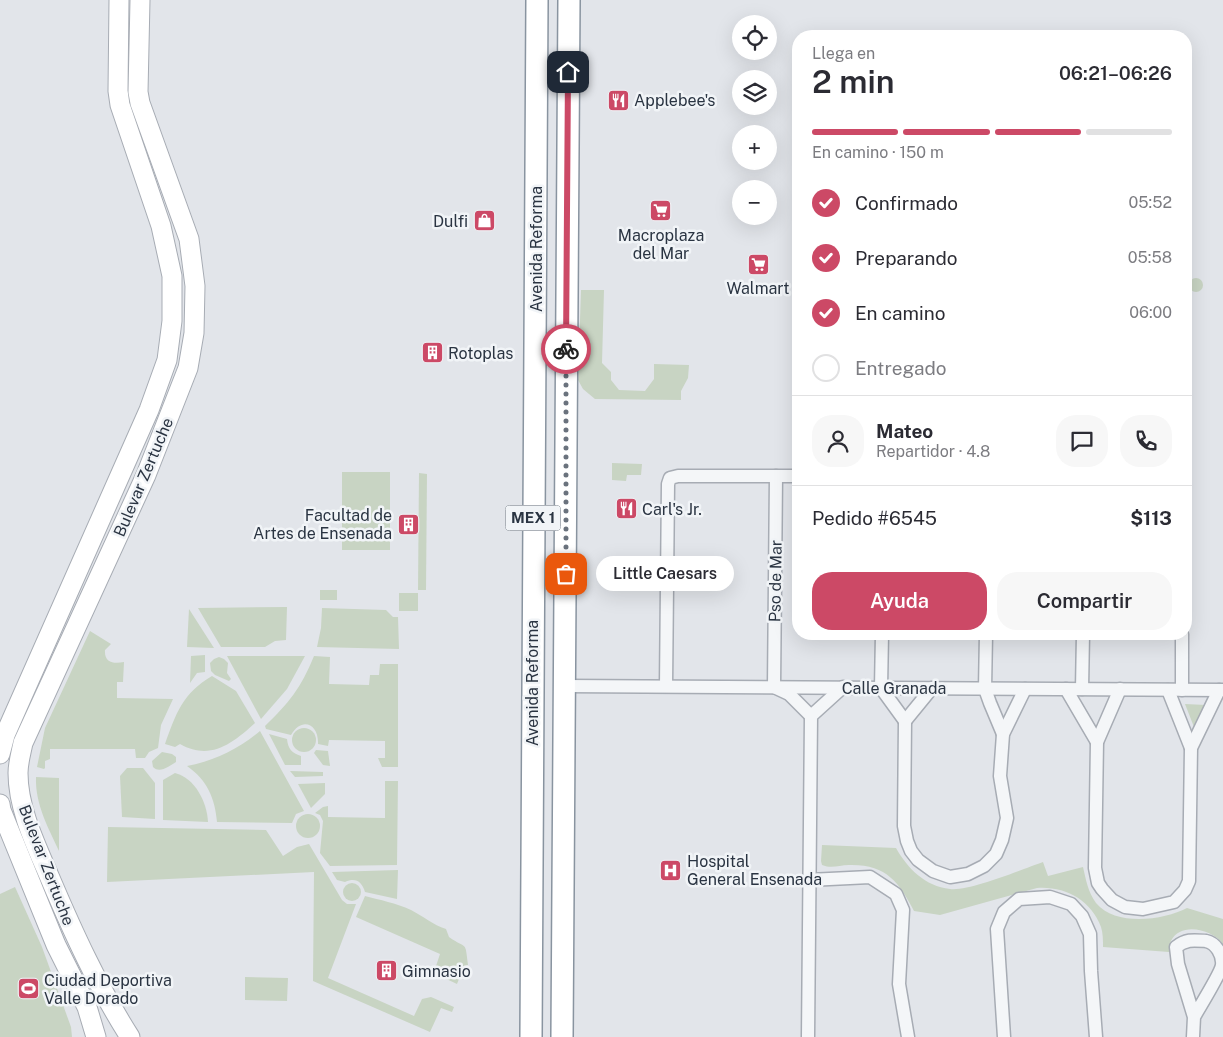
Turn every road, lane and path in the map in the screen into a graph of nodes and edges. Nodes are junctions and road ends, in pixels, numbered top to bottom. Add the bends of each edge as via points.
1 (119, 0) edge
2 (140, 0) edge
3 (537, 0) edge
4 (569, 0) edge
5 (776, 476) junction
6 (792, 476) edge
7 (532, 608) junction
8 (882, 640) edge
9 (986, 640) edge
10 (1083, 640) edge
11 (1182, 640) edge
12 (564, 686) junction
13 (666, 686) junction
14 (774, 687) junction
15 (843, 687) junction
16 (881, 688) junction
17 (932, 688) junction
18 (986, 688) junction
19 (1025, 689) junction
20 (1066, 689) junction
21 (1082, 689) junction
22 (1120, 690) junction
23 (1168, 690) junction
24 (1182, 690) junction
25 (1221, 690) edge
26 (810, 716) junction
27 (905, 721) junction
28 (1003, 734) junction
29 (1097, 742) junction
30 (1192, 748) junction
31 (0, 754) edge
32 (0, 804) edge
33 (809, 880) junction
34 (1194, 1018) junction
35 (96, 1037) edge
36 (130, 1037) edge
37 (531, 1037) edge
38 (562, 1037) edge
39 (808, 1037) edge
40 (908, 1037) edge
41 (1004, 1037) edge
42 (1096, 1037) edge
43 (1193, 1037) edge

1 - 31 main road, Bulevar Zertuche via 120,105 161,226 172,276 172,321 167,360 149,410 5,735
2 - 36 main road, Bulevar Zertuche via 138,92 189,239 194,333 188,368 146,476 23,743 18,772 29,828 74,936
3 - 7 highway, Avenida Reforma / MEX 1
4 - 12 highway, Avenida Reforma / MEX 1
5 - 6 street
5 - 13 street via 670,478
5 - 14 street, Pso de Mar
7 - 12 highway via 546,629 546,677 553,685
7 - 37 highway, Avenida Reforma / MEX 1
8 - 16 street
9 - 18 street
10 - 21 street
11 - 24 street
12 - 13 street, Calle Granada
12 - 38 highway, Avenida Reforma / MEX 1
13 - 14 street, Calle Granada
14 - 15 street, Calle Granada
14 - 26 street via 789,694
15 - 16 street, Calle Granada
15 - 26 street
16 - 17 street, Calle Granada
16 - 27 street
17 - 18 street, Calle Granada
17 - 27 street
18 - 19 street, Calle Granada
18 - 28 street
19 - 20 street, Calle Granada
19 - 28 street
20 - 21 street, Calle Granada
20 - 29 street
21 - 22 street, Calle Granada
22 - 23 street, Calle Granada
22 - 29 street
23 - 24 street, Calle Granada
23 - 30 street
24 - 25 street, Calle Granada
25 - 30 street
26 - 33 street
27 - 28 street via 904,826 907,841 911,852 932,872 950,877 968,874 984,866 996,854 1002,840 1007,818 1000,776
29 - 30 street via 1098,883 1112,900 1143,909 1174,902 1189,881
32 - 35 main road, Bulevar Zertuche via 56,945 87,1007
33 - 39 street
33 - 40 street via 870,877 896,894 903,910 899,984
34 - 34 street via 1222,965 1220,951 1210,942 1191,939 1176,947
34 - 43 street
41 - 42 street via 996,929 1004,912 1019,899 1050,897 1071,904 1082,916 1090,934

